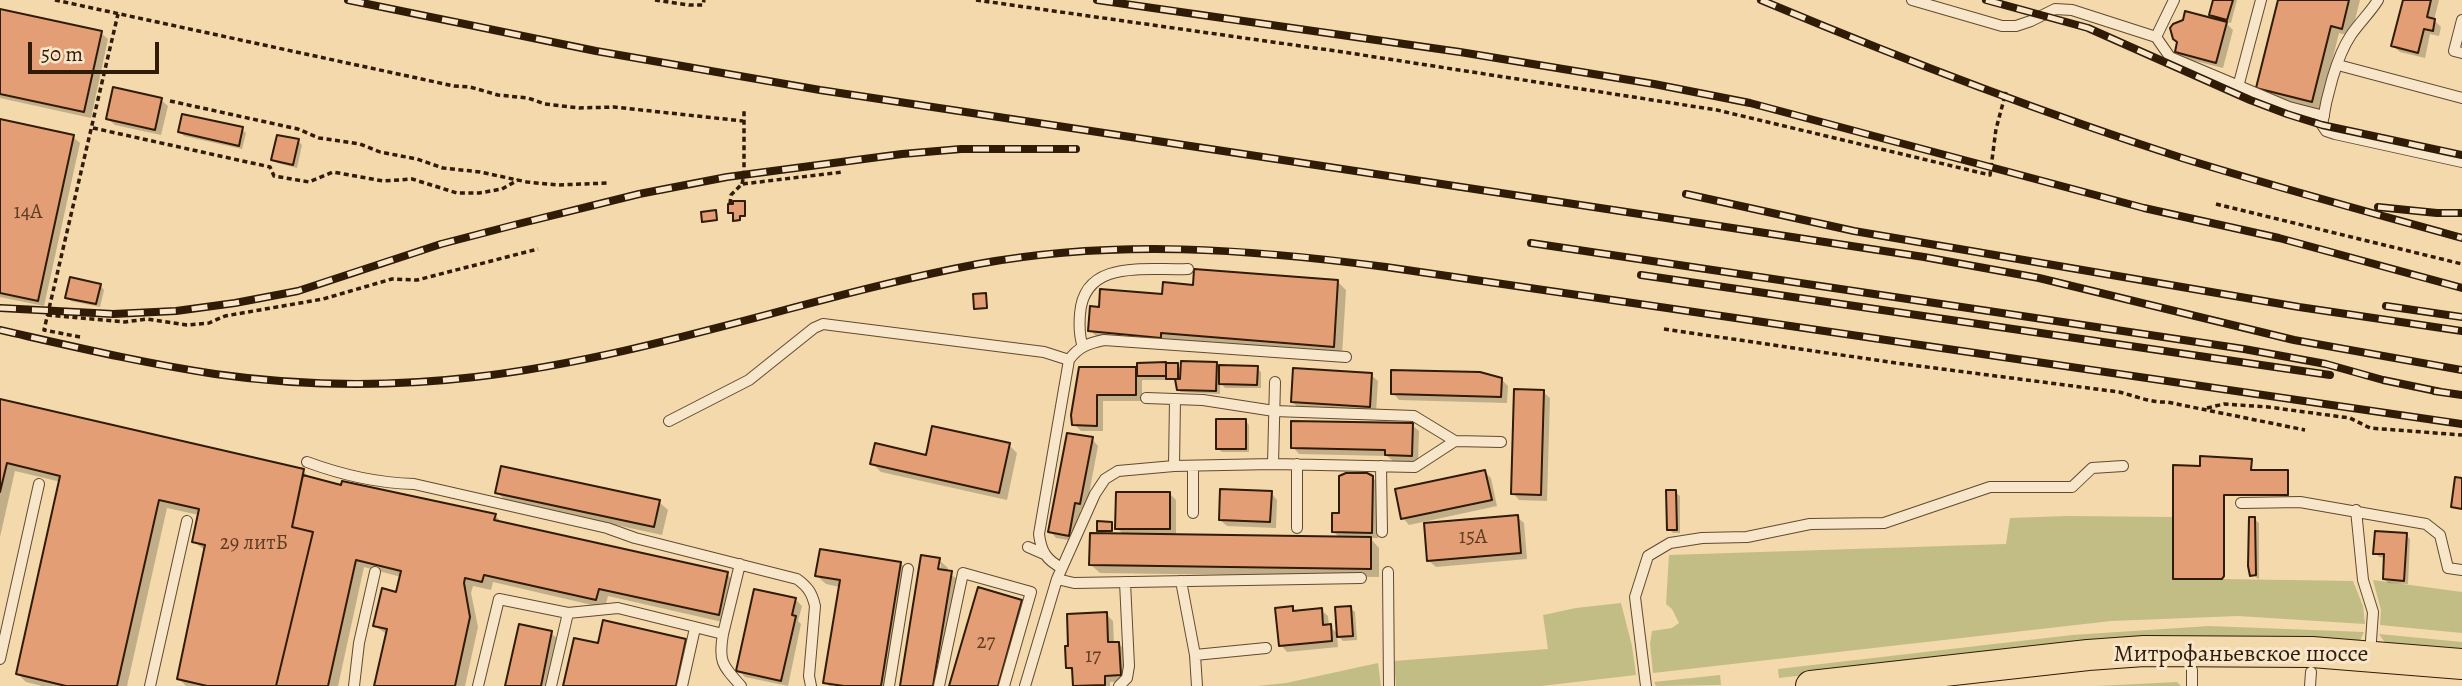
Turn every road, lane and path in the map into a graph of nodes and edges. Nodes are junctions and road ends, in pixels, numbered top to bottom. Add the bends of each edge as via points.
1 (55, 0) edge
2 (655, 0) edge
3 (704, 0) edge
4 (976, 0) edge
5 (1912, 0) edge
6 (2174, 0) edge
7 (2261, 0) edge
8 (2378, 0) edge
9 (2072, 5) edge
10 (118, 14) junction
11 (2462, 20) edge
12 (2155, 37) junction
13 (2462, 53) edge
14 (2338, 65) junction
15 (2238, 88) junction
16 (2006, 92) dead end
17 (2462, 98) edge
18 (170, 101) dead end
19 (744, 108) dead end
20 (2324, 116) junction
21 (743, 121) junction
22 (93, 128) junction
23 (2462, 162) edge
24 (843, 172) dead end
25 (518, 180) junction
26 (608, 183) dead end
27 (742, 184) junction
28 (730, 204) dead end
29 (2216, 204) dead end
30 (538, 249) dead end
31 (2462, 264) edge
32 (1188, 269) dead end
33 (47, 315) junction
34 (1664, 329) dead end
35 (80, 337) dead end
36 (1083, 347) junction
37 (1346, 357) dead end
38 (1069, 360) junction
39 (1275, 382) dead end
40 (1146, 398) dead end
41 (1175, 399) junction
42 (2206, 409) junction
43 (1274, 411) junction
44 (669, 421) dead end
45 (2305, 430) dead end
46 (2462, 435) edge
47 (1455, 441) junction
48 (1501, 442) dead end
49 (307, 462) dead end
50 (1273, 464) junction
51 (1297, 464) junction
52 (1174, 466) junction
53 (1193, 466) junction
54 (1381, 466) junction
55 (2123, 466) dead end
56 (39, 484) dead end
57 (2241, 503) dead end
58 (2356, 510) junction
59 (1192, 513) dead end
60 (187, 521) dead end
61 (1297, 528) dead end
62 (1382, 531) dead end
63 (1028, 547) dead end
64 (1044, 555) junction
65 (740, 564) junction
66 (1062, 568) junction
67 (908, 569) dead end
68 (2462, 570) edge
69 (375, 572) dead end
70 (1388, 572) dead end
71 (1361, 578) dead end
72 (1057, 579) junction
73 (1181, 581) junction
74 (1125, 582) junction
75 (568, 613) junction
76 (695, 628) junction
77 (723, 634) junction
78 (1266, 648) dead end
79 (1195, 655) junction
80 (2370, 655) junction
81 (0, 659) edge
82 (2462, 664) edge
83 (2192, 678) edge
84 (2311, 679) edge
85 (2462, 683) edge
86 (150, 686) edge
87 (354, 686) edge
88 (478, 686) edge
89 (551, 686) edge
90 (682, 686) edge
91 (741, 686) edge
92 (811, 686) edge
93 (889, 686) edge
94 (939, 686) edge
95 (1003, 686) edge
96 (1025, 686) edge
97 (1119, 686) edge
98 (1197, 686) edge
99 (1389, 686) edge
100 (1646, 686) edge
101 (1811, 686) edge
102 (1987, 686) edge

1 - 10 path
2 - 3 path via 689,5 703,5
4 - 16 path via 1717,110 1990,175
5 - 9 lane via 2003,26 2016,26
6 - 12 lane
7 - 15 lane
8 - 14 lane via 2350,36
9 - 12 lane
10 - 21 path via 545,104
10 - 22 path
11 - 13 lane via 2454,51
12 - 15 lane via 2170,57
14 - 17 lane
14 - 20 lane
15 - 20 lane
18 - 25 path via 360,144 443,168
19 - 21 path
20 - 23 lane via 2326,131
21 - 27 path
22 - 25 path via 270,167 274,176 309,182 334,172 383,181 412,179 457,193 479,194
22 - 33 path
24 - 27 path
25 - 26 path via 557,185
27 - 28 path via 732,192
29 - 31 path
30 - 33 path via 209,323
32 - 36 lane via 1101,275 1084,293 1081,305 1079,337
33 - 35 path via 44,330
34 - 42 path via 2119,392
36 - 37 lane via 1104,340
36 - 38 lane
38 - 44 lane via 1044,352 823,324 748,380
38 - 64 lane via 1039,534
39 - 43 lane
40 - 41 lane
41 - 43 lane
41 - 52 lane
42 - 45 path
42 - 46 path via 2224,404 2268,407 2350,418 2370,428
43 - 47 lane via 1414,416
43 - 50 lane
47 - 48 lane
47 - 54 lane via 1415,467
49 - 65 lane via 361,478 414,484 607,528
50 - 51 lane
50 - 53 lane
51 - 54 lane
51 - 61 lane
52 - 53 lane
52 - 66 lane via 1118,471 1105,479
53 - 59 lane
54 - 62 lane
55 - 100 lane via 2092,468 2072,487 1990,487 1884,523 1810,524 1747,537 1670,543 1648,556 1635,597
56 - 81 lane
57 - 58 lane via 2300,502
58 - 68 lane via 2426,524 2440,535 2448,568
58 - 80 lane via 2363,580 2373,612
60 - 86 lane
63 - 64 lane
64 - 66 lane
65 - 77 lane
65 - 92 lane via 797,579 813,595
66 - 72 lane
67 - 93 lane
69 - 87 lane
70 - 99 lane
71 - 73 lane
72 - 74 lane
72 - 96 lane
73 - 74 lane
73 - 79 lane
74 - 97 lane via 1129,666 1127,678
75 - 76 lane via 618,608
75 - 88 lane via 499,599
75 - 89 lane
76 - 77 lane
76 - 90 lane
77 - 91 lane via 721,662
78 - 79 lane
79 - 98 lane
80 - 82 main road, Митрофаньевское шоссе
80 - 101 main road, Митрофаньевское шоссе via 2144,651
83 - 84 main road, Митрофаньевское шоссе
83 - 102 main road, Митрофаньевское шоссе via 2071,677
84 - 85 main road, Митрофаньевское шоссе via 2370,674
94 - 95 lane via 963,573 1031,592

